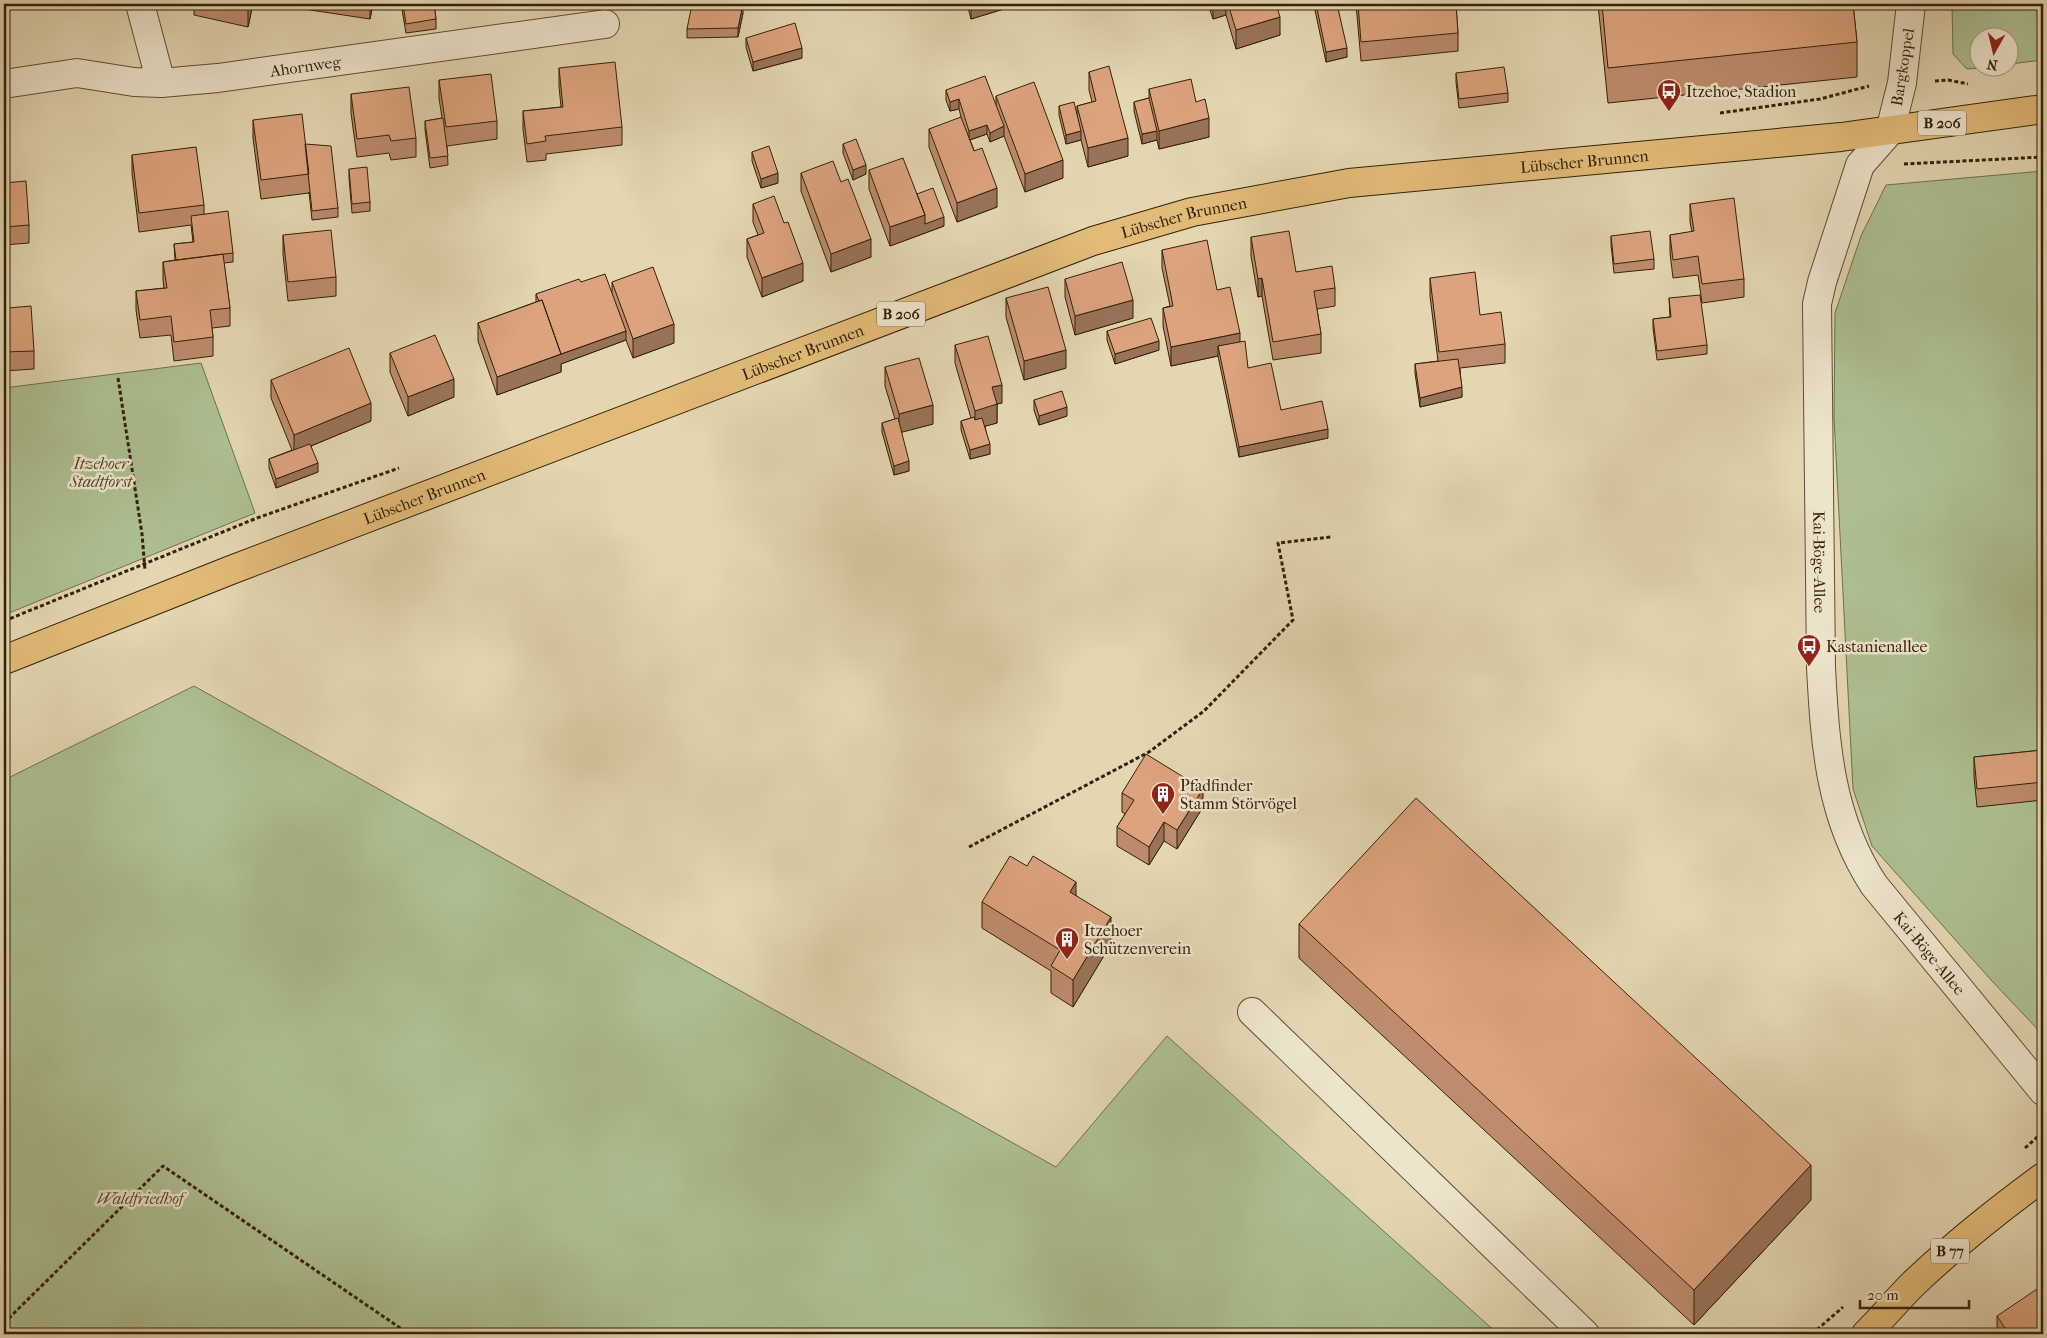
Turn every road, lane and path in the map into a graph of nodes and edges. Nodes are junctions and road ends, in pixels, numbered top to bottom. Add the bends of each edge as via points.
1 (140, 4) edge
2 (1911, 4) edge
3 (605, 24) dead end
4 (161, 83) junction
5 (4, 84) edge
6 (2043, 109) edge
7 (1890, 131) junction
8 (2043, 157) edge
9 (1860, 165) junction
10 (118, 378) dead end
11 (1331, 537) dead end
12 (148, 602) junction
13 (4, 660) edge
14 (969, 847) dead end
15 (1252, 1012) dead end
16 (2043, 1091) edge
17 (2043, 1177) edge
18 (4, 1323) edge
19 (410, 1334) edge
20 (1585, 1334) edge
21 (1866, 1334) edge

1 - 4 street
2 - 7 street, Bargkoppel via 1902,83
3 - 4 street, Ahornweg via 218,78
4 - 5 street, Ahornweg via 77,73
6 - 7 main road, B 206
7 - 9 street, Kai-Böge-Allee
7 - 12 main road, Lübscher Brunnen / B 206 via 1349,183 1192,212 1093,241
8 - 9 path
9 - 16 street, Kai-Böge-Allee via 1817,304 1821,667 1824,723 1837,804 1854,851 1874,885
10 - 12 path via 142,534
11 - 14 path via 1278,543 1293,620 1204,711 1149,752
12 - 13 main road, Lübscher Brunnen / B 206
15 - 20 street
17 - 21 main road, B 77 via 1955,1246 1912,1285
18 - 19 path via 163,1166

